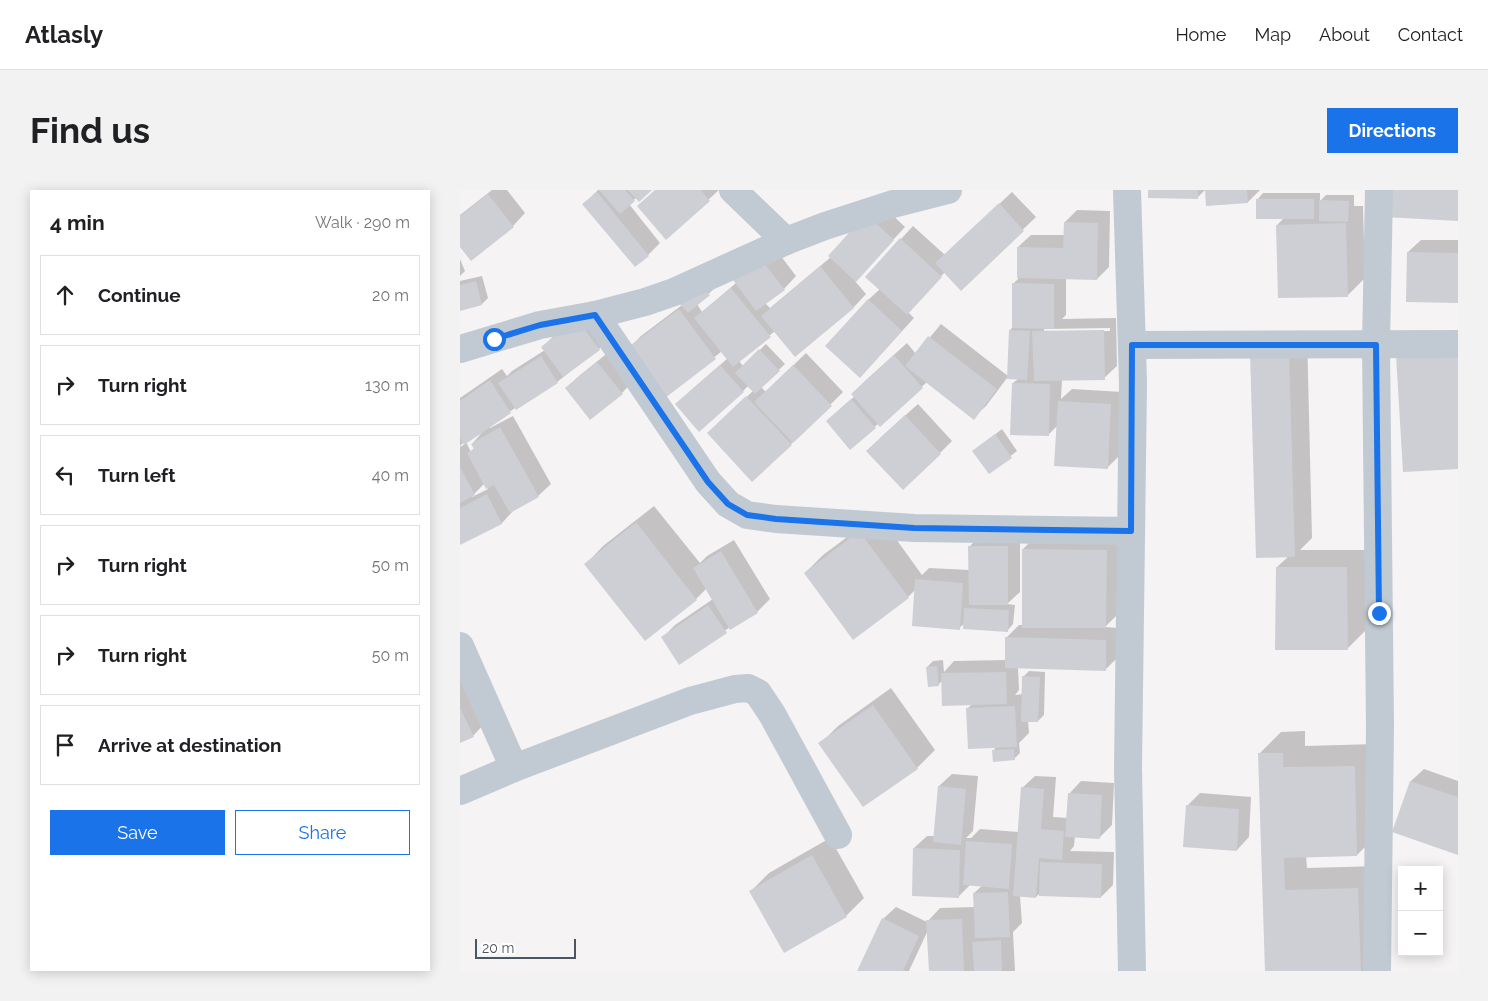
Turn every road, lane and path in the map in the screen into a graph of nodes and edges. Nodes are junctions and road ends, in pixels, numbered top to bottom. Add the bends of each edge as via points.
1 (733, 190) edge
2 (948, 190) edge
3 (1127, 190) edge
4 (1379, 190) edge
5 (786, 242) junction
6 (595, 315) junction
7 (1458, 344) edge
8 (1132, 345) junction
9 (1376, 345) junction
10 (460, 348) edge
11 (1131, 531) junction
12 (460, 646) edge
13 (514, 768) junction
14 (460, 791) edge
15 (838, 835) dead end
16 (1132, 971) edge
17 (1377, 971) edge

1 - 5 street
2 - 5 street via 893,204
3 - 8 street
4 - 9 street
5 - 6 street via 674,292
6 - 10 street via 540,325
6 - 11 street via 708,482 728,504 747,515 914,528
7 - 9 street
8 - 9 street
8 - 11 street
9 - 17 street via 1380,727
11 - 16 street via 1128,768
12 - 13 street
13 - 14 street
13 - 15 street via 690,701 748,688 758,693 772,714

